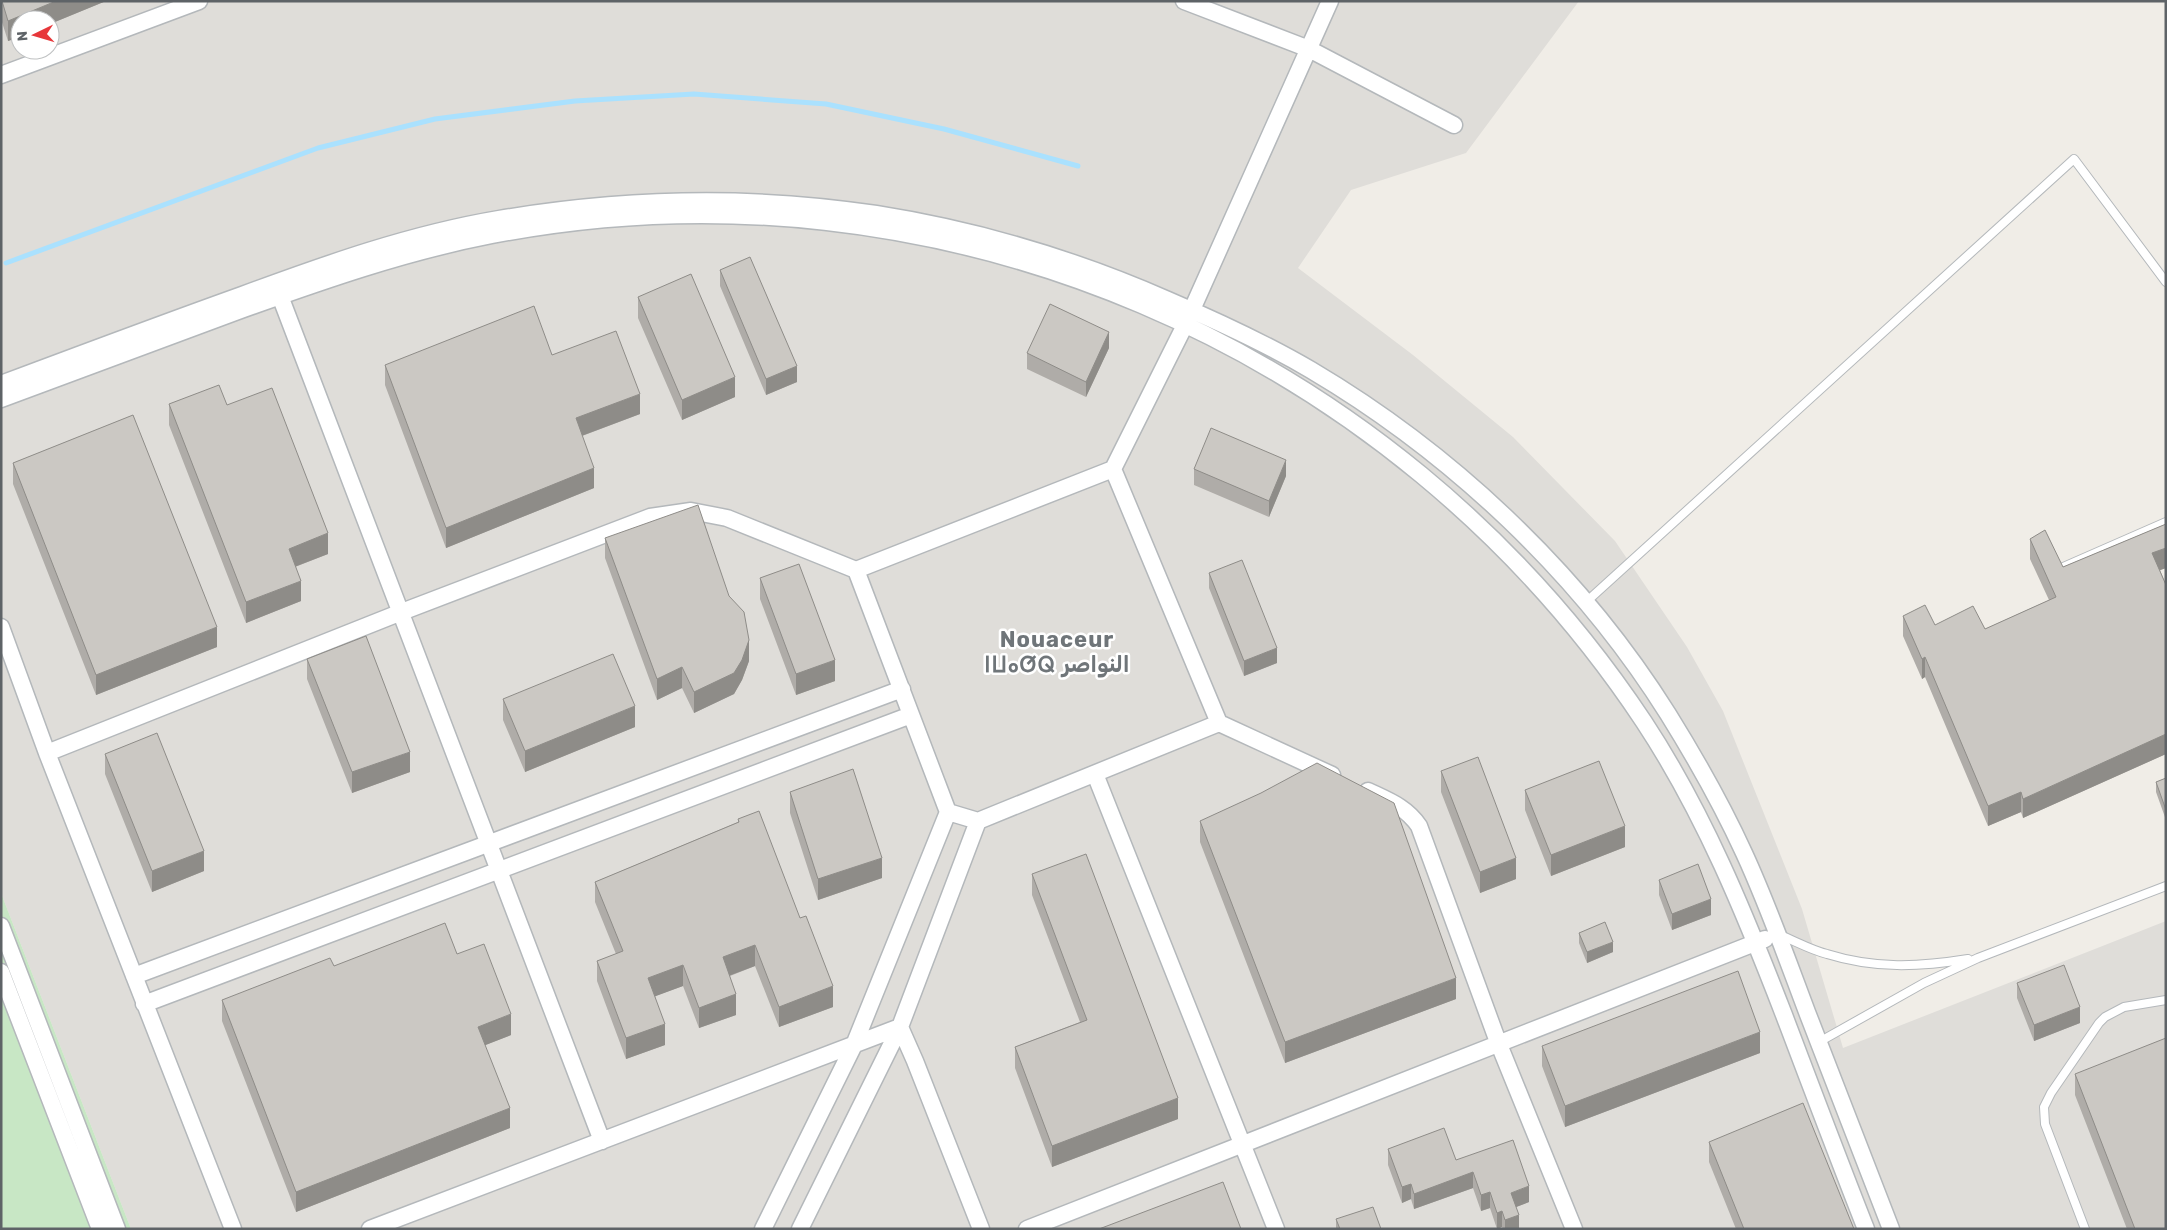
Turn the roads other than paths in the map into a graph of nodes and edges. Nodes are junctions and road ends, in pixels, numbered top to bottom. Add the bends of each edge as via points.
1 (1184, 1) edge
2 (1330, 1) edge
3 (192, 2) edge
4 (1309, 49) junction
5 (1, 75) edge
6 (1454, 126) dead end
7 (2166, 282) edge
8 (278, 290) junction
9 (1188, 316) junction
10 (31, 381) junction
11 (1, 384) edge
12 (1, 400) edge
13 (1113, 469) junction
14 (2166, 522) edge
15 (2061, 568) edge
16 (856, 570) junction
17 (1585, 603) junction
18 (399, 613) junction
19 (1, 628) edge
20 (902, 689) junction
21 (911, 715) junction
22 (1219, 723) junction
23 (46, 753) junction
24 (1096, 774) junction
25 (948, 812) junction
26 (978, 821) junction
27 (489, 843) junction
28 (500, 869) junction
29 (2166, 886) edge
30 (1, 926) edge
31 (1777, 934) junction
32 (1756, 942) junction
33 (1978, 958) junction
34 (1, 972) edge
35 (134, 976) junction
36 (2166, 1000) edge
37 (144, 1004) junction
38 (900, 1027) junction
39 (1498, 1042) junction
40 (1819, 1042) junction
41 (854, 1044) junction
42 (1799, 1055) junction
43 (602, 1140) junction
44 (1243, 1144) junction
45 (100, 1229) edge
46 (117, 1229) edge
47 (233, 1229) edge
48 (370, 1229) edge
49 (763, 1229) edge
50 (800, 1229) edge
51 (981, 1229) edge
52 (1027, 1229) edge
53 (1276, 1229) edge
54 (1574, 1229) edge
55 (1866, 1229) edge
56 (1891, 1229) edge
57 (2085, 1229) edge

1 - 4 street
2 - 4 street
3 - 5 street
4 - 6 street
4 - 9 street
7 - 17 lane via 2074,159
8 - 9 street via 385,246 486,222 555,210 616,211 714,201 811,214 1002,256
8 - 10 street
8 - 18 street
9 - 13 street
9 - 17 street via 1228,325 1311,370 1380,414 1446,465 1508,520
9 - 32 street via 1224,343 1368,432 1432,482 1492,537 1548,596 1599,658 1646,725 1688,794
10 - 11 street
10 - 12 street
13 - 16 street
13 - 22 street
14 - 15 lane
16 - 18 street via 727,518 691,511 650,517
16 - 20 street
17 - 31 street via 1619,643 1709,782 1746,857
18 - 23 street
18 - 27 street
19 - 23 street
20 - 21 street
20 - 27 street
21 - 25 street
21 - 28 street
22 - 24 street
22 - 39 street via 1400,806 1411,814 1419,826
23 - 35 street
24 - 26 street
24 - 44 street
25 - 26 street
25 - 41 street
26 - 38 street
27 - 28 street
27 - 35 street
28 - 37 street
28 - 43 street
29 - 33 lane
30 - 46 street
31 - 32 street
31 - 33 lane via 1826,954 1876,964 1927,966
31 - 40 street
32 - 39 street
32 - 42 street
33 - 40 lane via 1906,993
34 - 45 street
35 - 37 street
36 - 57 lane via 2124,1007 2105,1017 2044,1107 2045,1124
37 - 47 street
38 - 41 street
38 - 50 street
38 - 51 street
39 - 44 street
39 - 54 street
40 - 42 street
40 - 56 street
41 - 43 street
41 - 49 street
42 - 55 street
43 - 48 street
44 - 52 street
44 - 53 street

